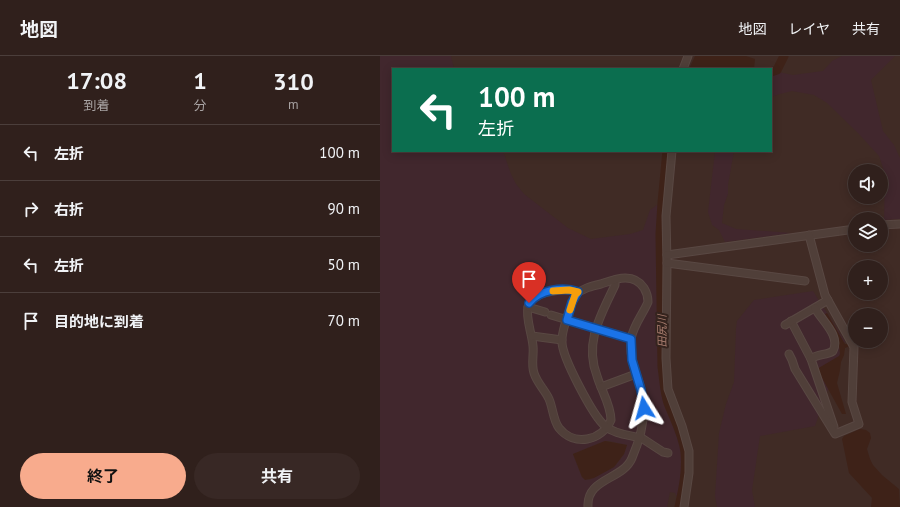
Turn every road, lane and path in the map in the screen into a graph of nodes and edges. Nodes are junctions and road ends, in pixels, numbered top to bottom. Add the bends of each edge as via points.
1 (688, 56) edge
2 (683, 68) edge
3 (672, 152) edge
4 (900, 224) edge
5 (888, 225) edge
6 (848, 230) edge
7 (809, 236) junction
8 (667, 259) junction
9 (615, 280) junction
10 (805, 281) dead end
11 (578, 292) junction
12 (828, 300) junction
13 (528, 307) junction
14 (815, 308) junction
15 (567, 320) junction
16 (595, 328) junction
17 (532, 336) junction
18 (631, 339) junction
19 (562, 340) junction
20 (789, 354) dead end
21 (811, 359) junction
22 (636, 374) junction
23 (601, 387) junction
24 (607, 427) junction
25 (836, 434) junction
26 (640, 438) junction
27 (668, 453) dead end
28 (588, 507) edge
29 (684, 507) edge

1 - 2 street
3 - 8 street via 666,216
4 - 5 street
6 - 7 street
7 - 8 street
7 - 12 street
8 - 10 street
8 - 29 street via 667,379 671,399 689,451
9 - 11 street
9 - 16 street via 615,286
9 - 18 street via 633,278 643,286 648,296 648,302
11 - 13 street via 546,292 533,298
11 - 15 street
12 - 14 street
12 - 25 street via 854,347 852,402 859,424
13 - 15 street
13 - 17 street via 527,316
14 - 21 street via 788,323
14 - 21 street via 836,341 831,353 817,355
15 - 16 street
15 - 19 street
16 - 18 street
16 - 23 street via 593,360
17 - 19 street
17 - 24 street via 534,373 549,398 556,420 564,433 575,439 585,440 597,436
18 - 22 street
19 - 24 street via 569,368 597,417
20 - 25 street via 795,369
21 - 25 street
22 - 23 street
22 - 26 street via 643,401
23 - 24 street via 611,416
24 - 26 street
26 - 27 street
26 - 28 street via 627,467 594,488

